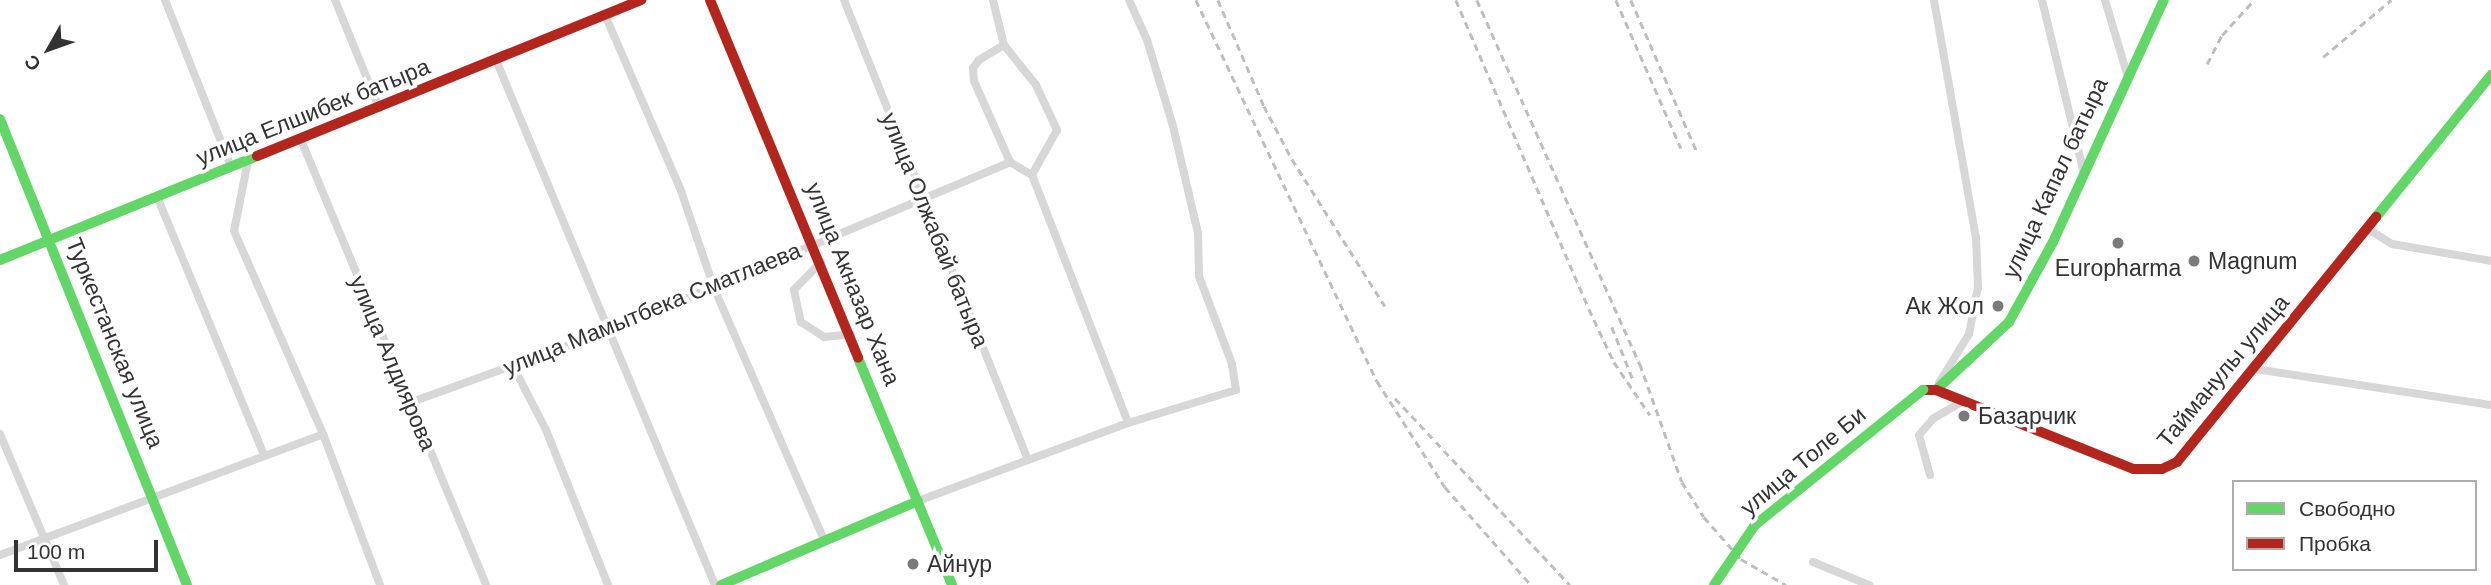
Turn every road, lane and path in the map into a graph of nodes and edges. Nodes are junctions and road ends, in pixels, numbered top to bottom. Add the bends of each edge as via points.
1 (165, 0) edge
2 (335, 0) edge
3 (642, 0) edge
4 (710, 0) edge
5 (844, 0) edge
6 (993, 0) edge
7 (1129, 0) edge
8 (1934, 0) edge
9 (2042, 0) edge
10 (2105, 0) edge
11 (2164, 0) edge
12 (605, 15) junction
13 (1004, 45) junction
14 (496, 60) junction
15 (2127, 74) junction
16 (2491, 75) edge
17 (379, 108) junction
18 (0, 119) edge
19 (301, 140) junction
20 (248, 160) junction
21 (1010, 162) junction
22 (231, 167) junction
23 (2084, 173) junction
24 (1032, 175) junction
25 (922, 198) junction
26 (158, 199) junction
27 (2368, 229) junction
28 (51, 240) junction
29 (815, 243) junction
30 (0, 260) edge
31 (2491, 261) edge
32 (821, 262) junction
33 (714, 288) junction
34 (611, 330) junction
35 (851, 334) junction
36 (513, 366) junction
37 (2255, 369) junction
38 (1936, 390) junction
39 (1964, 401) junction
40 (409, 402) junction
41 (2491, 405) edge
42 (1128, 423) junction
43 (0, 434) edge
44 (323, 434) junction
45 (264, 455) junction
46 (1028, 460) junction
47 (1930, 475) dead end
48 (153, 497) junction
49 (918, 501) junction
50 (45, 537) junction
51 (824, 540) junction
52 (0, 555) edge
53 (1813, 562) dead end
54 (64, 585) edge
55 (187, 585) edge
56 (380, 585) edge
57 (486, 585) edge
58 (608, 585) edge
59 (718, 585) edge
60 (953, 585) edge
61 (1714, 585) edge
62 (1869, 585) edge

1 - 22 street
2 - 17 street
3 - 12 street, улица Елшибек батыра
4 - 29 street, улица Акназар Хана
5 - 25 street, улица Олжабай батыра
6 - 13 street
7 - 42 street via 1147,40 1173,125 1198,233 1199,276 1232,364 1236,390
8 - 38 street via 1976,237 1978,287 1969,334
9 - 23 street
10 - 15 street
11 - 15 street, улица Капал батыра
12 - 14 street, улица Елшибек батыра
12 - 33 street via 681,191
13 - 21 street via 973,68 974,81
13 - 24 street via 1036,85 1057,130
14 - 17 street, улица Елшибек батыра
14 - 34 street
15 - 23 street, улица Капал батыра
16 - 27 street, Тайманулы улица
17 - 19 street, улица Елшибек батыра
18 - 28 street, Туркестанская улица
19 - 20 street, улица Елшибек батыра
19 - 40 street, улица Алдиярова
20 - 22 street, улица Елшибек батыра
20 - 44 street via 233,231
21 - 24 street
21 - 25 street, улица Мамытбека Сматлаева
22 - 26 street, улица Елшибек батыра
23 - 38 street, улица Капал батыра via 2009,322
24 - 42 street
25 - 29 street, улица Мамытбека Сматлаева
25 - 46 street, улица Олжабай батыра
26 - 28 street, улица Елшибек батыра
26 - 45 street
27 - 31 street via 2392,244
27 - 37 street, Тайманулы улица
28 - 30 street, улица Елшибек батыра
28 - 48 street, Туркестанская улица
29 - 32 street, улица Акназар Хана
29 - 33 street, улица Мамытбека Сматлаева
32 - 35 street, улица Акназар Хана
32 - 35 street via 794,290 802,323 824,337
33 - 34 street, улица Мамытбека Сматлаева
33 - 51 street
34 - 36 street, улица Мамытбека Сматлаева
34 - 59 street
35 - 49 street, улица Акназар Хана
36 - 40 street, улица Мамытбека Сматлаева
36 - 58 street via 546,430
37 - 39 street, Тайманулы улица via 2177,462 2148,472 2120,465
37 - 41 street
38 - 39 street, Тайманулы улица
38 - 61 street, улица Толе Би, bridge via 1923,390 1755,525
39 - 47 street via 1934,418 1919,435
40 - 57 street, улица Алдиярова
42 - 46 street
43 - 50 street
44 - 45 street
44 - 56 street
45 - 48 street
46 - 49 street
48 - 50 street
48 - 55 street, Туркестанская улица
49 - 51 street
49 - 60 street, улица Акназар Хана
50 - 52 street
50 - 54 street
51 - 59 street
53 - 62 street

